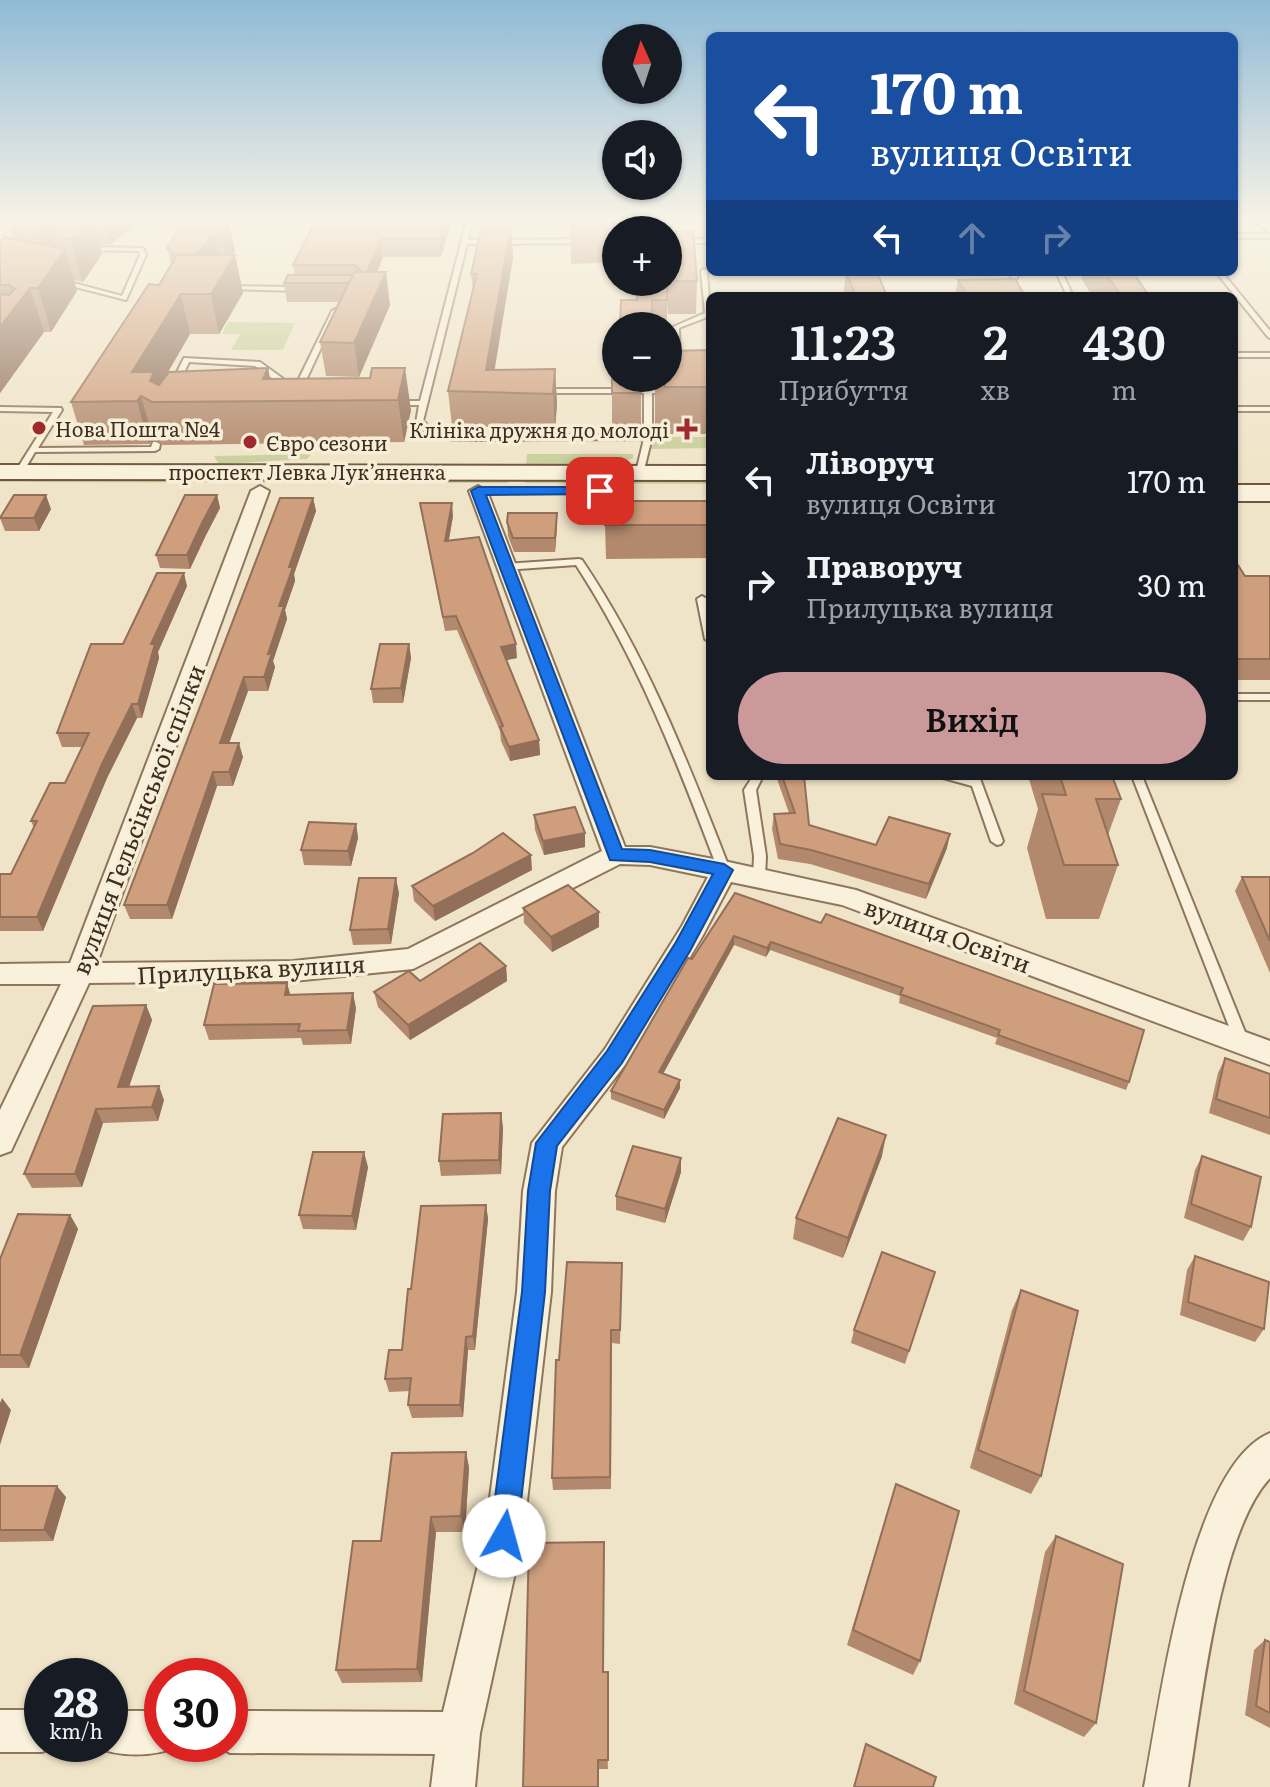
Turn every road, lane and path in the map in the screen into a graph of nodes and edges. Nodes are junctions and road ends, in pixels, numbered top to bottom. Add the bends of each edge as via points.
1 (448, 303) edge
2 (1244, 303) edge
3 (335, 311) edge
4 (706, 315) edge
5 (682, 325) edge
6 (1270, 336) edge
7 (1238, 355) edge
8 (1270, 355) edge
9 (297, 391) junction
10 (527, 391) edge
11 (602, 391) edge
12 (648, 392) edge
13 (169, 395) edge
14 (307, 397) edge
15 (388, 403) edge
16 (423, 403) junction
17 (0, 409) edge
18 (1238, 409) edge
19 (1270, 409) edge
20 (648, 437) junction
21 (156, 444) edge
22 (35, 450) junction
23 (10, 472) edge
24 (640, 472) junction
25 (706, 473) edge
26 (1238, 475) edge
27 (1270, 475) edge
28 (0, 490) edge
29 (260, 491) junction
30 (478, 491) junction
31 (706, 491) edge
32 (1238, 493) edge
33 (1270, 493) edge
34 (505, 567) junction
35 (702, 599) dead end
36 (706, 619) edge
37 (1238, 697) edge
38 (1270, 697) edge
39 (756, 780) edge
40 (975, 780) edge
41 (1139, 780) edge
42 (997, 841) dead end
43 (616, 855) junction
44 (724, 870) junction
45 (759, 878) junction
46 (0, 974) edge
47 (79, 975) junction
48 (1242, 1042) junction
49 (1270, 1053) edge
50 (0, 1142) edge
51 (1270, 1451) edge
52 (0, 1731) edge
53 (24, 1731) edge
54 (248, 1732) edge
55 (459, 1733) junction
56 (453, 1787) edge
57 (1166, 1787) edge

1 - 16 lane
2 - 6 lane
3 - 9 lane
4 - 5 lane
7 - 8 lane
9 - 13 lane via 257,364 187,360
9 - 14 lane
10 - 11 lane
12 - 20 lane
15 - 16 lane
16 - 20 lane via 419,421 430,432 453,438
17 - 22 lane via 58,410
18 - 19 lane
20 - 24 lane
21 - 22 lane via 155,449
22 - 23 lane
23 - 24 main road, проспект Левка Лукʼяненка
24 - 25 main road, проспект Левка Лукʼяненка
26 - 27 main road
28 - 29 main road, проспект Левка Лукʼяненка
29 - 30 main road, проспект Левка Лукʼяненка
29 - 47 street, вулиця Гельсінської спілки
30 - 31 main road, проспект Левка Лукʼяненка
30 - 34 street
32 - 33 main road
34 - 43 street
34 - 44 lane via 579,562 612,609 659,702
35 - 36 lane
37 - 38 lane
39 - 45 lane via 750,790
40 - 42 lane
41 - 48 lane
43 - 44 street, вулиця Освіти
43 - 47 street, Прилуцька вулиця via 413,959 293,971
44 - 45 street, вулиця Освіти
44 - 55 street via 615,1057 547,1143 504,1536
45 - 48 street, вулиця Освіти via 847,897
46 - 47 street, Прилуцька вулиця
47 - 50 street, вулиця Гельсінської спілки
48 - 49 street, вулиця Освіти
51 - 57 street via 1245,1477 1204,1577
52 - 53 street
54 - 55 street
55 - 56 street

